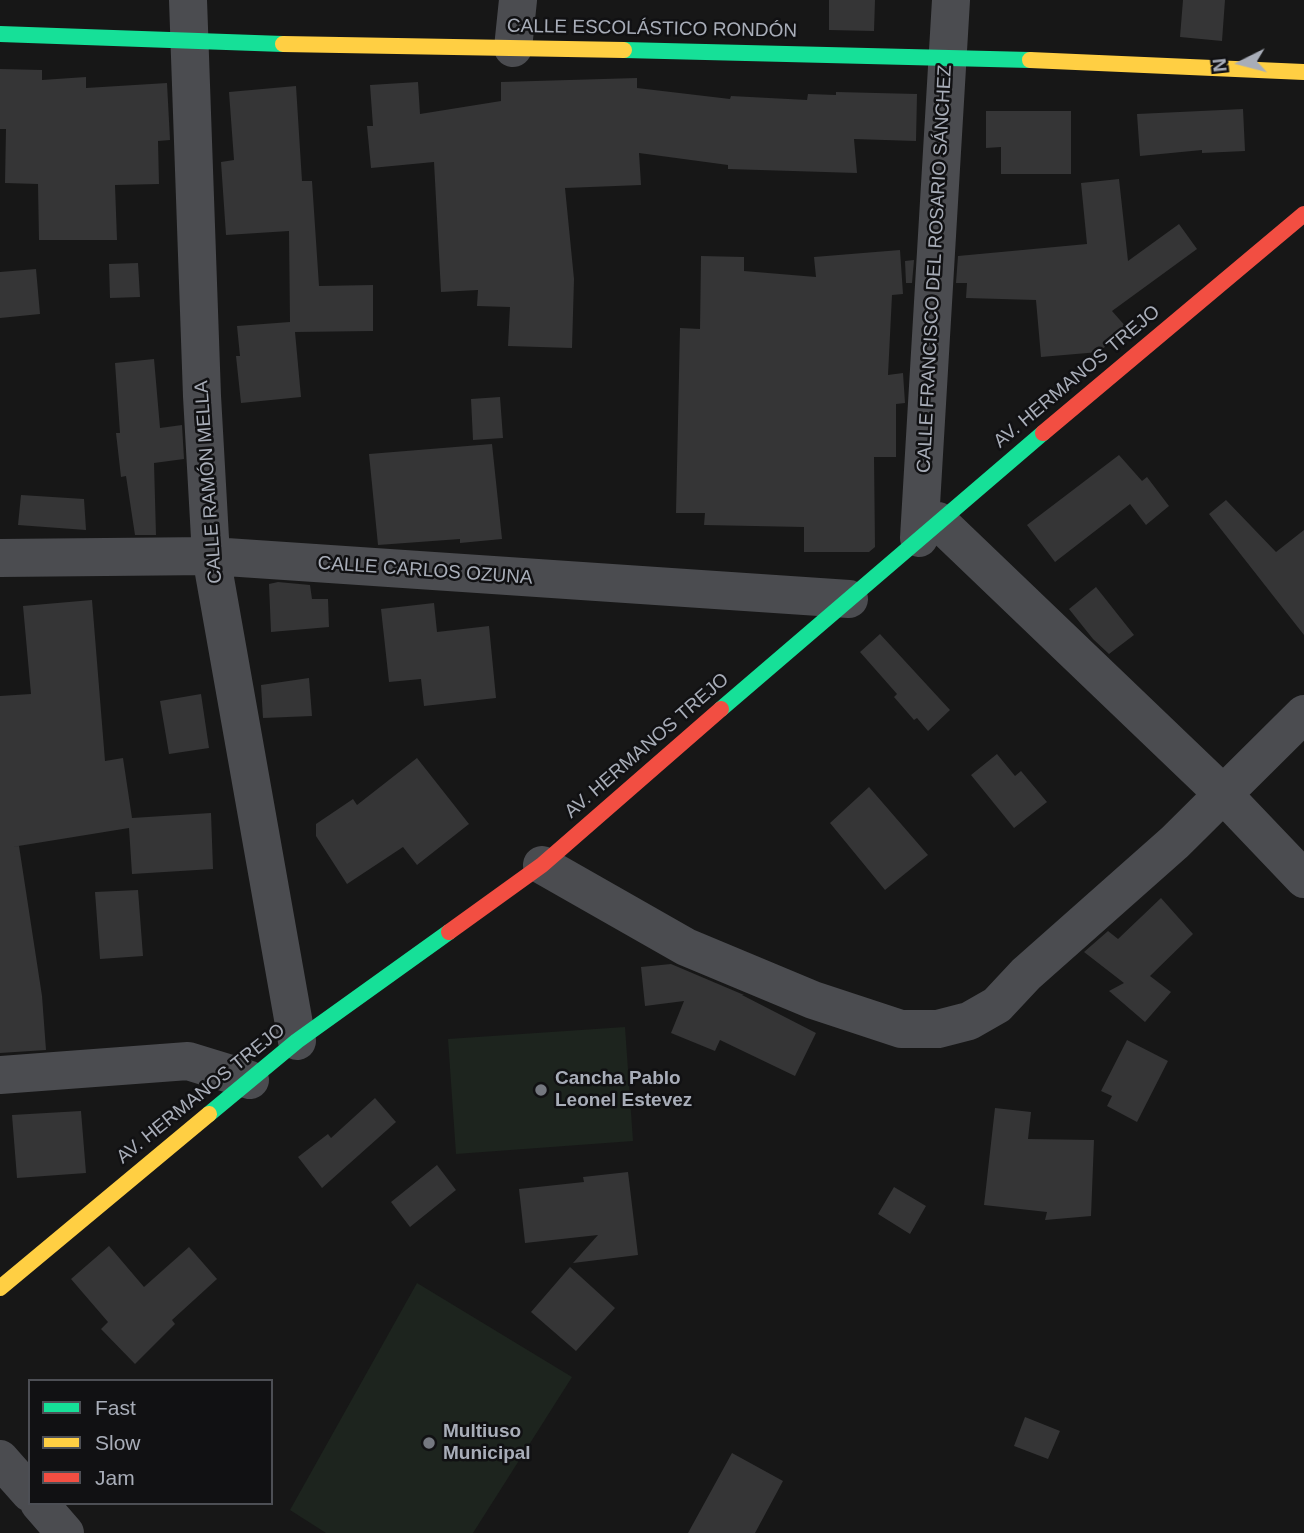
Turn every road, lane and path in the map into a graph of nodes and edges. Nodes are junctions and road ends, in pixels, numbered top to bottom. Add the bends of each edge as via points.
1 (188, 0) edge
2 (518, 0) edge
3 (951, 0) edge
4 (0, 34) edge
5 (190, 42) junction
6 (513, 48) junction
7 (948, 56) junction
8 (1304, 72) edge
9 (1304, 214) edge
10 (929, 530) junction
11 (211, 556) junction
12 (0, 558) edge
13 (849, 599) junction
14 (1304, 715) edge
15 (1222, 793) junction
16 (542, 865) junction
17 (1304, 879) edge
18 (298, 1041) junction
19 (0, 1076) edge
20 (250, 1080) junction
21 (0, 1288) edge
22 (0, 1459) edge
23 (28, 1491) edge
24 (41, 1505) edge
25 (65, 1533) edge

1 - 5 street, CALLE RAMÓN MELLA
2 - 6 street
3 - 7 street, CALLE FRANCISCO DEL ROSARIO SÁNCHEZ
4 - 5 main road, CALLE ESCOLÁSTICO RONDÓN
5 - 6 main road, CALLE ESCOLÁSTICO RONDÓN
5 - 11 street, CALLE RAMÓN MELLA
6 - 7 main road, CALLE ESCOLÁSTICO RONDÓN
7 - 8 main road, CALLE ESCOLÁSTICO RONDÓN
7 - 10 street, CALLE FRANCISCO DEL ROSARIO SÁNCHEZ
9 - 10 main road, AV. HERMANOS TREJO
10 - 13 main road, AV. HERMANOS TREJO
10 - 15 street
11 - 12 street, CALLE CARLOS OZUNA
11 - 13 street, CALLE CARLOS OZUNA
11 - 18 street, CALLE RAMÓN MELLA
13 - 16 main road, AV. HERMANOS TREJO
14 - 15 street
15 - 16 street via 1175,842 997,1004 969,1021 937,1029 901,1029 800,995 686,947
15 - 17 street
16 - 18 main road, AV. HERMANOS TREJO
18 - 20 main road, AV. HERMANOS TREJO
19 - 20 street via 188,1061
20 - 21 main road, AV. HERMANOS TREJO
22 - 23 street
24 - 25 street

